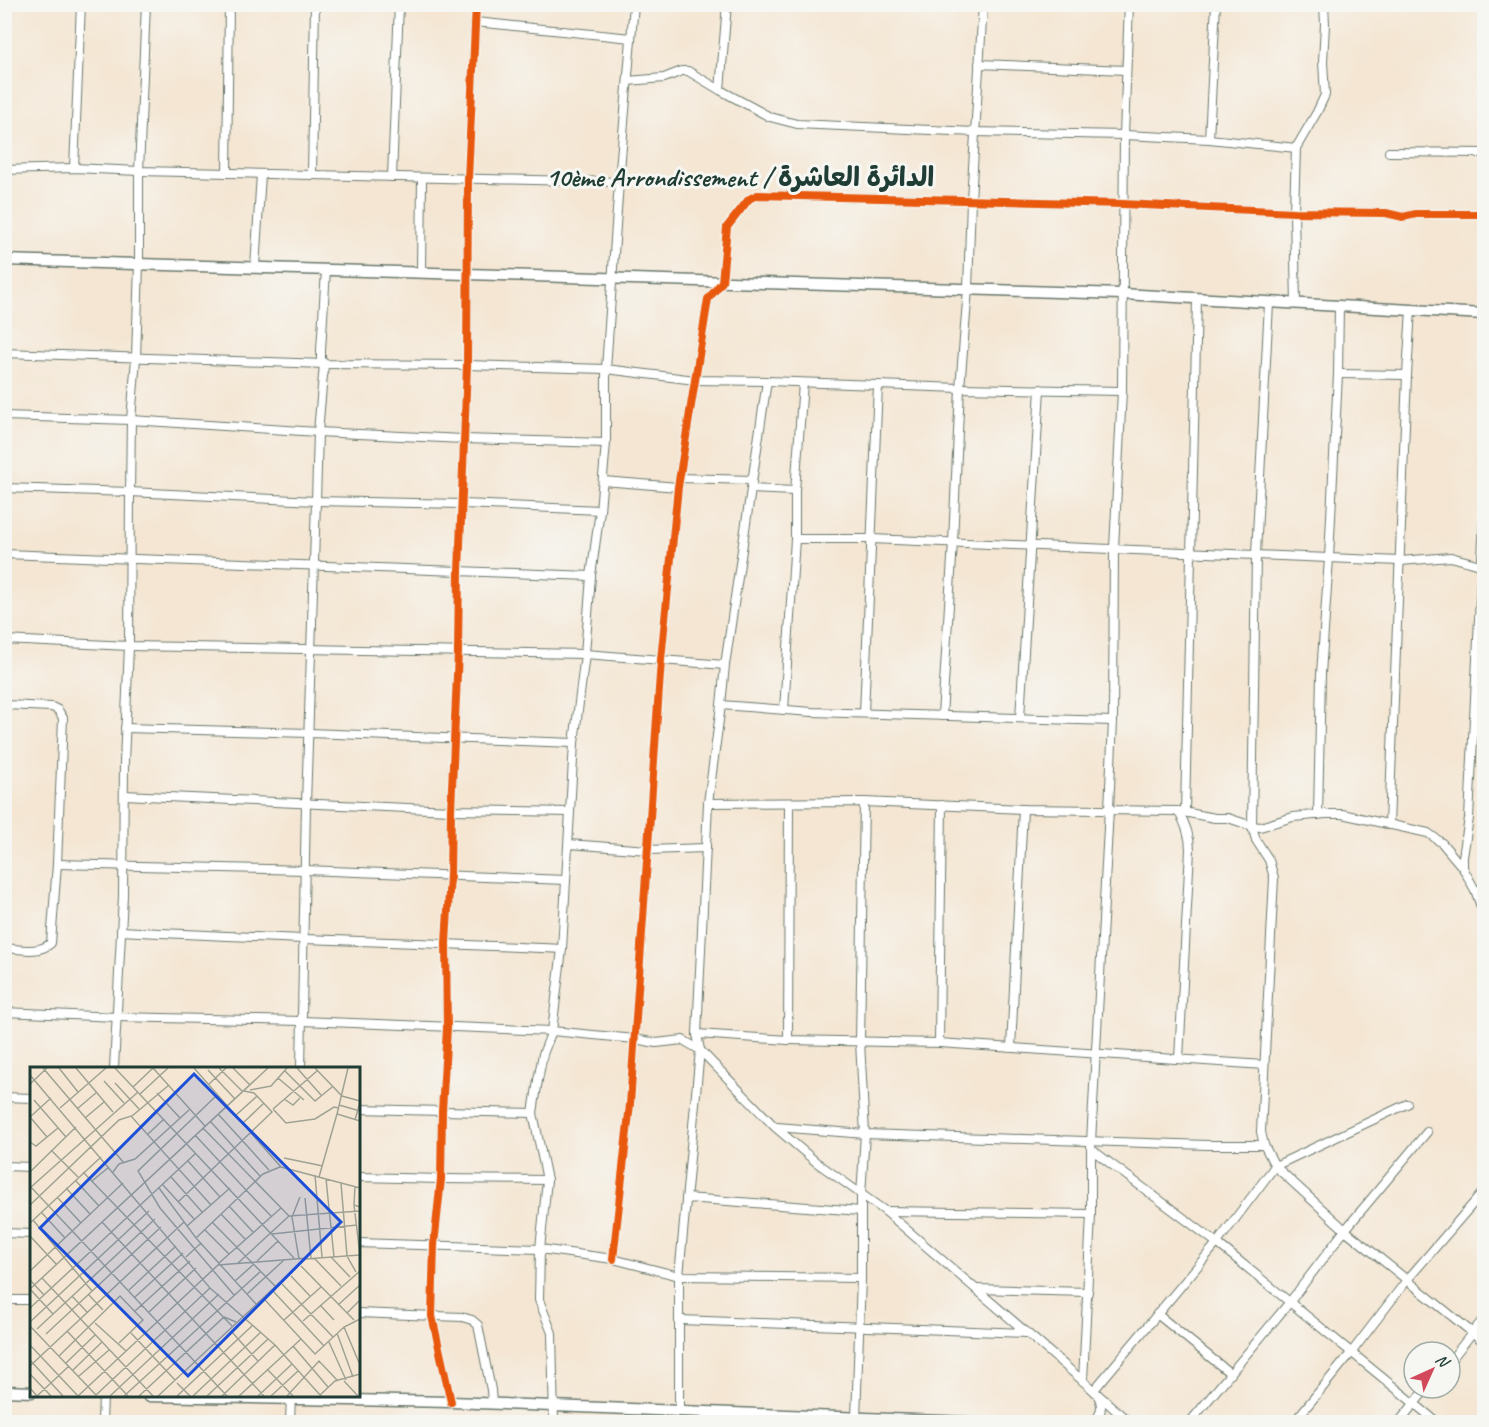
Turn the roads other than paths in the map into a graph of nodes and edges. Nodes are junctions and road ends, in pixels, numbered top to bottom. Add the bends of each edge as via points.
1 (81, 4) edge
2 (146, 4) edge
3 (229, 4) edge
4 (315, 4) edge
5 (399, 4) edge
6 (476, 4) edge
7 (634, 4) edge
8 (727, 4) edge
9 (983, 4) edge
10 (1129, 4) edge
11 (1216, 4) edge
12 (1324, 4) edge
13 (475, 22) junction
14 (632, 38) junction
15 (979, 64) junction
16 (1126, 70) junction
17 (628, 81) junction
18 (720, 90) junction
19 (975, 132) junction
20 (1124, 135) junction
21 (1209, 139) junction
22 (1296, 148) junction
23 (1389, 152) dead end
24 (1485, 153) edge
25 (74, 168) junction
26 (4, 170) edge
27 (139, 171) junction
28 (227, 173) junction
29 (261, 174) junction
30 (312, 175) junction
31 (392, 177) junction
32 (422, 177) junction
33 (468, 179) junction
34 (619, 182) junction
35 (971, 200) junction
36 (1123, 204) junction
37 (1294, 212) junction
38 (1485, 214) edge
39 (4, 260) edge
40 (139, 264) junction
41 (255, 267) junction
42 (326, 270) junction
43 (421, 273) junction
44 (468, 274) junction
45 (612, 278) junction
46 (722, 282) junction
47 (968, 290) junction
48 (1122, 294) junction
49 (1197, 299) junction
50 (1269, 303) junction
51 (1296, 304) junction
52 (1340, 306) junction
53 (1411, 309) junction
54 (1485, 314) edge
55 (4, 353) edge
56 (136, 358) junction
57 (324, 364) junction
58 (467, 365) junction
59 (606, 369) junction
60 (1338, 374) junction
61 (1407, 375) junction
62 (695, 380) junction
63 (767, 381) junction
64 (803, 383) junction
65 (878, 385) junction
66 (960, 388) junction
67 (1040, 390) junction
68 (1122, 391) junction
69 (4, 416) edge
70 (131, 420) junction
71 (318, 432) junction
72 (463, 439) junction
73 (606, 443) junction
74 (752, 480) junction
75 (603, 481) junction
76 (679, 483) junction
77 (4, 488) edge
78 (751, 489) junction
79 (795, 491) junction
80 (129, 492) junction
81 (316, 501) junction
82 (463, 504) junction
83 (600, 510) junction
84 (1485, 519) edge
85 (795, 539) junction
86 (870, 539) junction
87 (953, 542) junction
88 (1031, 545) junction
89 (1114, 548) junction
90 (1191, 552) junction
91 (4, 554) edge
92 (1256, 554) junction
93 (1329, 558) junction
94 (128, 559) junction
95 (1400, 561) junction
96 (314, 565) junction
97 (1483, 566) edge
98 (459, 571) junction
99 (591, 576) junction
100 (4, 640) edge
101 (129, 646) junction
102 (312, 649) junction
103 (458, 652) junction
104 (585, 654) junction
105 (661, 660) junction
106 (725, 665) junction
107 (4, 705) edge
108 (721, 705) junction
109 (784, 710) junction
110 (864, 713) junction
111 (942, 716) junction
112 (1020, 718) junction
113 (1113, 721) junction
114 (125, 728) junction
115 (309, 733) junction
116 (454, 738) junction
117 (574, 743) junction
118 (124, 795) junction
119 (864, 802) junction
120 (708, 803) junction
121 (789, 803) junction
122 (306, 804) junction
123 (942, 805) junction
124 (1023, 809) junction
125 (1109, 809) junction
126 (451, 810) junction
127 (1182, 811) junction
128 (570, 812) junction
129 (1318, 815) junction
130 (1389, 825) junction
131 (1252, 826) junction
132 (568, 844) junction
133 (706, 848) junction
134 (648, 850) junction
135 (57, 864) junction
136 (123, 865) junction
137 (1463, 868) junction
138 (305, 870) junction
139 (450, 875) junction
140 (566, 880) junction
141 (1485, 915) edge
142 (121, 931) junction
143 (303, 939) junction
144 (446, 943) junction
145 (4, 948) edge
146 (562, 949) junction
147 (4, 1012) edge
148 (116, 1017) junction
149 (302, 1021) junction
150 (447, 1028) junction
151 (552, 1031) junction
152 (697, 1034) junction
153 (635, 1039) junction
154 (788, 1040) junction
155 (860, 1042) junction
156 (939, 1043) junction
157 (1011, 1048) junction
158 (700, 1050) junction
159 (1097, 1054) junction
160 (1179, 1059) junction
161 (1264, 1065) junction
162 (114, 1067) edge
163 (301, 1067) edge
164 (4, 1097) edge
165 (30, 1098) edge
166 (1407, 1104) dead end
167 (360, 1108) edge
168 (442, 1111) junction
169 (533, 1113) junction
170 (775, 1127) junction
171 (1427, 1132) dead end
172 (865, 1134) junction
173 (1091, 1145) junction
174 (1264, 1145) junction
175 (4, 1166) edge
176 (1275, 1166) junction
177 (30, 1167) edge
178 (360, 1177) edge
179 (441, 1179) junction
180 (547, 1180) junction
181 (1485, 1191) edge
182 (861, 1195) junction
183 (686, 1198) junction
184 (861, 1211) junction
185 (885, 1211) junction
186 (1091, 1214) junction
187 (1345, 1230) junction
188 (4, 1233) edge
189 (30, 1234) edge
190 (360, 1243) edge
191 (1216, 1243) junction
192 (434, 1245) junction
193 (540, 1250) junction
194 (613, 1259) junction
195 (679, 1276) junction
196 (861, 1278) junction
197 (1407, 1280) junction
198 (976, 1289) junction
199 (1088, 1292) junction
200 (4, 1300) edge
201 (30, 1300) edge
202 (1289, 1303) junction
203 (360, 1313) edge
204 (1157, 1314) junction
205 (432, 1316) junction
206 (1485, 1318) edge
207 (680, 1320) junction
208 (859, 1327) junction
209 (1026, 1333) junction
210 (1473, 1333) junction
211 (1485, 1342) edge
212 (1462, 1346) edge
213 (1351, 1353) junction
214 (1231, 1374) junction
215 (1083, 1380) junction
216 (1094, 1390) junction
217 (4, 1391) edge
218 (30, 1392) edge
219 (103, 1397) edge
220 (291, 1397) edge
221 (1417, 1400) edge
222 (450, 1402) junction
223 (492, 1403) junction
224 (1414, 1404) junction
225 (553, 1406) junction
226 (679, 1411) junction
227 (856, 1418) junction
228 (102, 1422) edge
229 (290, 1422) edge
230 (554, 1422) edge
231 (967, 1422) edge
232 (1093, 1422) edge
233 (1129, 1422) edge
234 (1190, 1422) edge
235 (1294, 1422) edge
236 (1399, 1422) edge
237 (1437, 1422) edge

1 - 25 street
2 - 27 street
3 - 28 street
4 - 30 street
5 - 31 street
6 - 13 street
7 - 14 street
8 - 18 street
9 - 15 street
10 - 16 street
11 - 21 street
12 - 22 street via 1325,95
13 - 14 street
13 - 33 street
14 - 17 street
15 - 16 street
15 - 19 street
16 - 20 street
17 - 18 street via 688,71
17 - 34 street
18 - 19 street via 770,117 797,124
19 - 20 street
19 - 35 street
20 - 21 street
20 - 36 street
21 - 22 street
22 - 37 street
23 - 24 street
25 - 26 street
25 - 27 street
27 - 28 street
27 - 40 street
28 - 29 street
29 - 30 street
29 - 41 street
30 - 31 street
31 - 32 street
32 - 33 street
32 - 43 street
33 - 34 street
33 - 44 street
34 - 45 street
35 - 36 street
35 - 46 street via 752,196 727,227
35 - 47 street
36 - 37 street
36 - 48 street
37 - 38 street via 1386,213 1402,217
37 - 51 street
39 - 40 street
40 - 41 street
40 - 56 street
41 - 42 street
42 - 43 street
42 - 57 street via 321,350
43 - 44 street
44 - 45 street
44 - 58 street
45 - 46 street
45 - 59 street
46 - 47 street
46 - 62 street via 708,300
47 - 48 street
47 - 66 street
48 - 49 street
48 - 68 street
49 - 50 street
49 - 90 street
50 - 51 street
50 - 92 street
51 - 52 street
52 - 53 street
52 - 60 street
53 - 54 street
53 - 61 street
55 - 56 street
56 - 57 street
56 - 70 street
57 - 58 street
57 - 71 street
58 - 59 street
58 - 72 street
59 - 62 street
59 - 73 street
60 - 61 street
60 - 93 street
61 - 95 street
62 - 63 street
62 - 76 street
63 - 64 street
63 - 74 street
64 - 65 street
64 - 79 street
65 - 66 street
65 - 86 street
66 - 67 street
66 - 87 street
67 - 68 street
67 - 88 street
68 - 89 street
69 - 70 street
70 - 71 street
70 - 80 street
71 - 72 street
71 - 81 street
72 - 73 street
72 - 82 street
73 - 75 street
74 - 76 street
74 - 78 street
75 - 76 street
75 - 83 street
76 - 105 street
77 - 80 street
78 - 79 street
78 - 106 street
79 - 85 street
80 - 81 street
80 - 94 street
81 - 82 street
81 - 96 street
82 - 83 street
82 - 98 street
83 - 99 street
84 - 97 street
85 - 86 street
85 - 109 street
86 - 87 street
86 - 110 street
87 - 88 street
87 - 111 street
88 - 89 street
88 - 112 street
89 - 90 street
89 - 113 street
90 - 92 street
90 - 127 street
91 - 94 street
92 - 93 street
92 - 131 street
93 - 95 street
93 - 129 street via 1321,674
94 - 96 street
94 - 101 street
95 - 97 street via 1451,557
95 - 130 street
96 - 98 street
96 - 102 street
97 - 137 street
98 - 99 street
98 - 103 street
99 - 104 street
100 - 101 street
101 - 102 street
101 - 114 street
102 - 103 street
102 - 115 street
103 - 104 street
103 - 116 street
104 - 105 street
104 - 117 street
105 - 106 street
105 - 134 street
106 - 108 street
107 - 135 street via 52,707 63,718
108 - 109 street
108 - 120 street
109 - 110 street
110 - 111 street
111 - 112 street
112 - 113 street
113 - 125 street
114 - 115 street
114 - 118 street
115 - 116 street
115 - 122 street
116 - 117 street
116 - 126 street
117 - 128 street
118 - 122 street
118 - 136 street
119 - 121 street
119 - 123 street
119 - 155 street
120 - 121 street
120 - 133 street
121 - 154 street
122 - 126 street
122 - 138 street
123 - 124 street
123 - 156 street
124 - 125 street
124 - 157 street
125 - 127 street
125 - 159 street
126 - 128 street
126 - 139 street
127 - 131 street
127 - 160 street via 1190,850
128 - 132 street
129 - 130 street via 1342,814
129 - 131 street
130 - 137 street via 1433,836
131 - 161 street via 1274,878
132 - 134 street
132 - 140 street
133 - 134 street
133 - 152 street
134 - 153 street
135 - 136 street
135 - 145 street via 51,943 40,950
136 - 138 street
136 - 142 street
137 - 141 street
138 - 139 street
138 - 143 street
139 - 140 street
139 - 144 street
140 - 146 street
142 - 143 street
142 - 148 street
143 - 144 street
143 - 149 street
144 - 146 street
144 - 150 street
146 - 151 street
147 - 148 street
148 - 149 street
148 - 162 street
149 - 150 street
149 - 163 street
150 - 151 street
150 - 168 street
151 - 153 street
151 - 169 street via 543,1054
152 - 154 street
152 - 158 street
153 - 158 street via 656,1043 683,1040
153 - 194 street
154 - 155 street
155 - 156 street
155 - 172 street
156 - 157 street
157 - 159 street
158 - 170 street
158 - 183 street
159 - 160 street
159 - 173 street
160 - 161 street
161 - 174 street
164 - 165 street
166 - 176 street
167 - 168 street
168 - 169 street
168 - 179 street
169 - 180 street
170 - 172 street
170 - 182 street
171 - 187 street
172 - 173 street
172 - 182 street
173 - 174 street
173 - 186 street
173 - 191 street
174 - 176 street
175 - 177 street
176 - 187 street
176 - 191 street
178 - 179 street
179 - 180 street
179 - 192 street
180 - 193 street
181 - 197 street
182 - 184 street
182 - 185 street
183 - 184 street
183 - 195 street
184 - 196 street
185 - 186 street
185 - 198 street
186 - 199 street
187 - 197 street
187 - 202 street
188 - 189 street
190 - 192 street
191 - 202 street
191 - 204 street
192 - 193 street
192 - 205 street
193 - 194 street
193 - 225 street via 538,1300 552,1333
194 - 195 street
195 - 196 street
195 - 207 street
196 - 208 street
197 - 210 street
197 - 213 street
198 - 199 street
198 - 209 street
199 - 215 street
200 - 201 street
202 - 213 street
202 - 214 street
203 - 205 street
204 - 214 street
204 - 216 street
205 - 222 street
205 - 223 street via 462,1317 477,1325
206 - 210 street
207 - 208 street
207 - 226 street
208 - 209 street
208 - 227 street
209 - 215 street
210 - 211 street
210 - 212 street
213 - 224 street
213 - 235 street
214 - 234 street
215 - 216 street
216 - 232 street via 1101,1407
216 - 233 street
217 - 218 street
219 - 228 street
220 - 222 street
220 - 229 street
221 - 224 street
222 - 223 street
223 - 225 street
224 - 236 street
224 - 237 street
225 - 226 street
225 - 230 street
226 - 227 street
227 - 231 street

